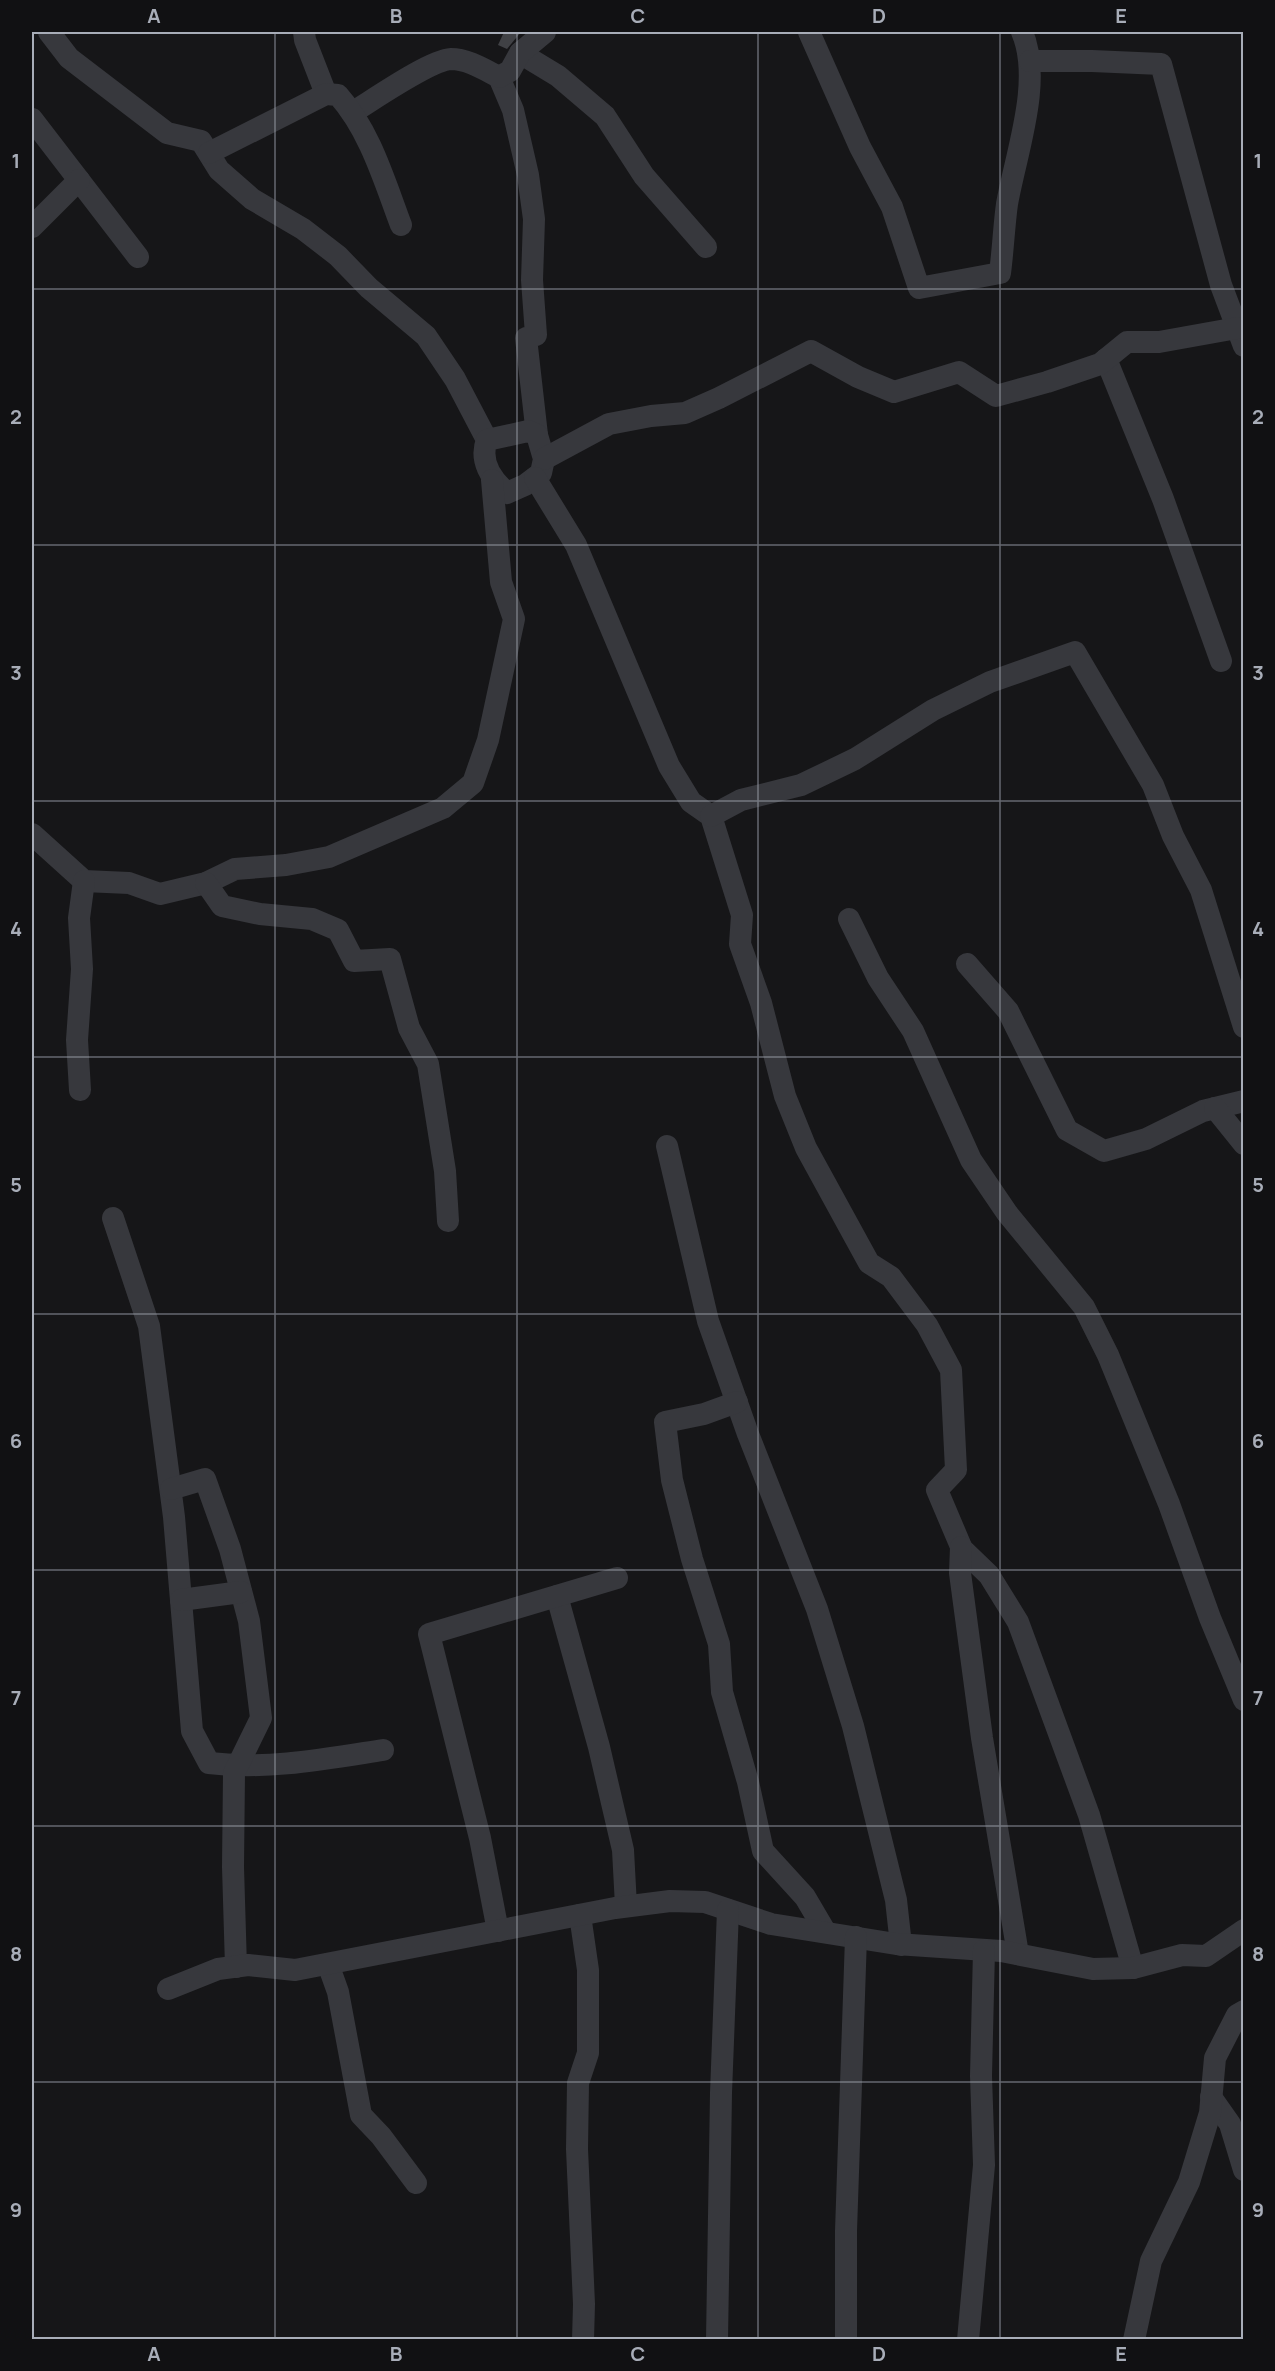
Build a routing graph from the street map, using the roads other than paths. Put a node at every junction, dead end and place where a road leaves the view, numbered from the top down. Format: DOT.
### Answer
graph roads {
  1 [pos="49,32"];
  2 [pos="304,32"];
  3 [pos="545,32"];
  4 [pos="809,32"];
  5 [pos="1022,32"];
  6 [pos="520,53"];
  7 [pos="1030,61"];
  8 [pos="499,77"];
  9 [pos="326,94"];
  10 [pos="353,112"];
  11 [pos="32,119"];
  12 [pos="209,153"];
  13 [pos="79,180"];
  14 [pos="401,225"];
  15 [pos="32,227"];
  16 [pos="706,247"];
  17 [pos="138,257"];
  18 [pos="1240,337"];
  19 [pos="1106,359"];
  20 [pos="537,435"];
  21 [pos="488,440"];
  22 [pos="539,468"];
  23 [pos="492,480"];
  24 [pos="1221,661"];
  25 [pos="711,816"];
  26 [pos="32,834"];
  27 [pos="84,881"];
  28 [pos="206,883"];
  29 [pos="849,919"];
  30 [pos="967,964"];
  31 [pos="1244,1027"];
  32 [pos="80,1090"];
  33 [pos="1244,1101"];
  34 [pos="1215,1108"];
  35 [pos="1244,1144"];
  36 [pos="667,1146"];
  37 [pos="113,1218"];
  38 [pos="448,1221"];
  39 [pos="737,1402"];
  40 [pos="171,1489"];
  41 [pos="961,1547"];
  42 [pos="617,1578"];
  43 [pos="241,1592"];
  44 [pos="557,1596"];
  45 [pos="181,1600"];
  46 [pos="1244,1700"];
  47 [pos="382,1750"];
  48 [pos="237,1767"];
  49 [pos="626,1906"];
  50 [pos="728,1910"];
  51 [pos="580,1915"];
  52 [pos="1244,1930"];
  53 [pos="498,1931"];
  54 [pos="825,1931"];
  55 [pos="856,1937"];
  56 [pos="901,1945"];
  57 [pos="984,1950"];
  58 [pos="1018,1954"];
  59 [pos="328,1964"];
  60 [pos="236,1967"];
  61 [pos="1133,1968"];
  62 [pos="168,1989"];
  63 [pos="1244,2011"];
  64 [pos="1212,2097"];
  65 [pos="1244,2170"];
  66 [pos="417,2183"];
  67 [pos="583,2340"];
  68 [pos="717,2340"];
  69 [pos="846,2340"];
  70 [pos="968,2340"];
  71 [pos="1134,2340"];
  1 -- 12 [label="street"];
  2 -- 9 [label="street"];
  3 -- 6 [label="street"];
  4 -- 7 [label="street"];
  5 -- 7 [label="street"];
  6 -- 8 [label="street"];
  6 -- 16 [label="street"];
  7 -- 18 [label="street"];
  8 -- 10 [label="street"];
  8 -- 20 [label="street"];
  9 -- 10 [label="street"];
  9 -- 12 [label="street"];
  10 -- 14 [label="street"];
  11 -- 13 [label="street"];
  12 -- 21 [label="street"];
  13 -- 15 [label="street"];
  13 -- 17 [label="street"];
  18 -- 19 [label="street"];
  19 -- 22 [label="street"];
  19 -- 24 [label="street"];
  20 -- 21 [label="street"];
  20 -- 22 [label="street"];
  21 -- 23 [label="street"];
  22 -- 23 [label="street"];
  22 -- 25 [label="street"];
  23 -- 28 [label="street"];
  25 -- 31 [label="street"];
  25 -- 41 [label="street"];
  26 -- 27 [label="street"];
  27 -- 28 [label="street"];
  27 -- 32 [label="street"];
  28 -- 38 [label="street"];
  29 -- 46 [label="street"];
  30 -- 34 [label="street"];
  33 -- 34 [label="street"];
  34 -- 35 [label="street"];
  36 -- 39 [label="street"];
  37 -- 40 [label="street"];
  39 -- 54 [label="street"];
  39 -- 56 [label="street"];
  40 -- 43 [label="street"];
  40 -- 45 [label="street"];
  41 -- 58 [label="street"];
  41 -- 61 [label="street"];
  42 -- 44 [label="street"];
  43 -- 45 [label="street"];
  43 -- 48 [label="street"];
  44 -- 49 [label="street"];
  44 -- 53 [label="street"];
  45 -- 48 [label="street"];
  47 -- 48 [label="street"];
  48 -- 60 [label="street"];
  49 -- 50 [label="street"];
  49 -- 51 [label="street"];
  50 -- 54 [label="street"];
  50 -- 68 [label="street"];
  51 -- 53 [label="street"];
  51 -- 67 [label="street"];
  52 -- 61 [label="street"];
  53 -- 59 [label="street"];
  54 -- 55 [label="street"];
  55 -- 56 [label="street"];
  55 -- 69 [label="street"];
  56 -- 57 [label="street"];
  57 -- 58 [label="street"];
  57 -- 70 [label="street"];
  58 -- 61 [label="street"];
  59 -- 60 [label="street"];
  59 -- 66 [label="street"];
  60 -- 62 [label="street"];
  63 -- 64 [label="street"];
  64 -- 65 [label="street"];
  64 -- 71 [label="street"];
}
